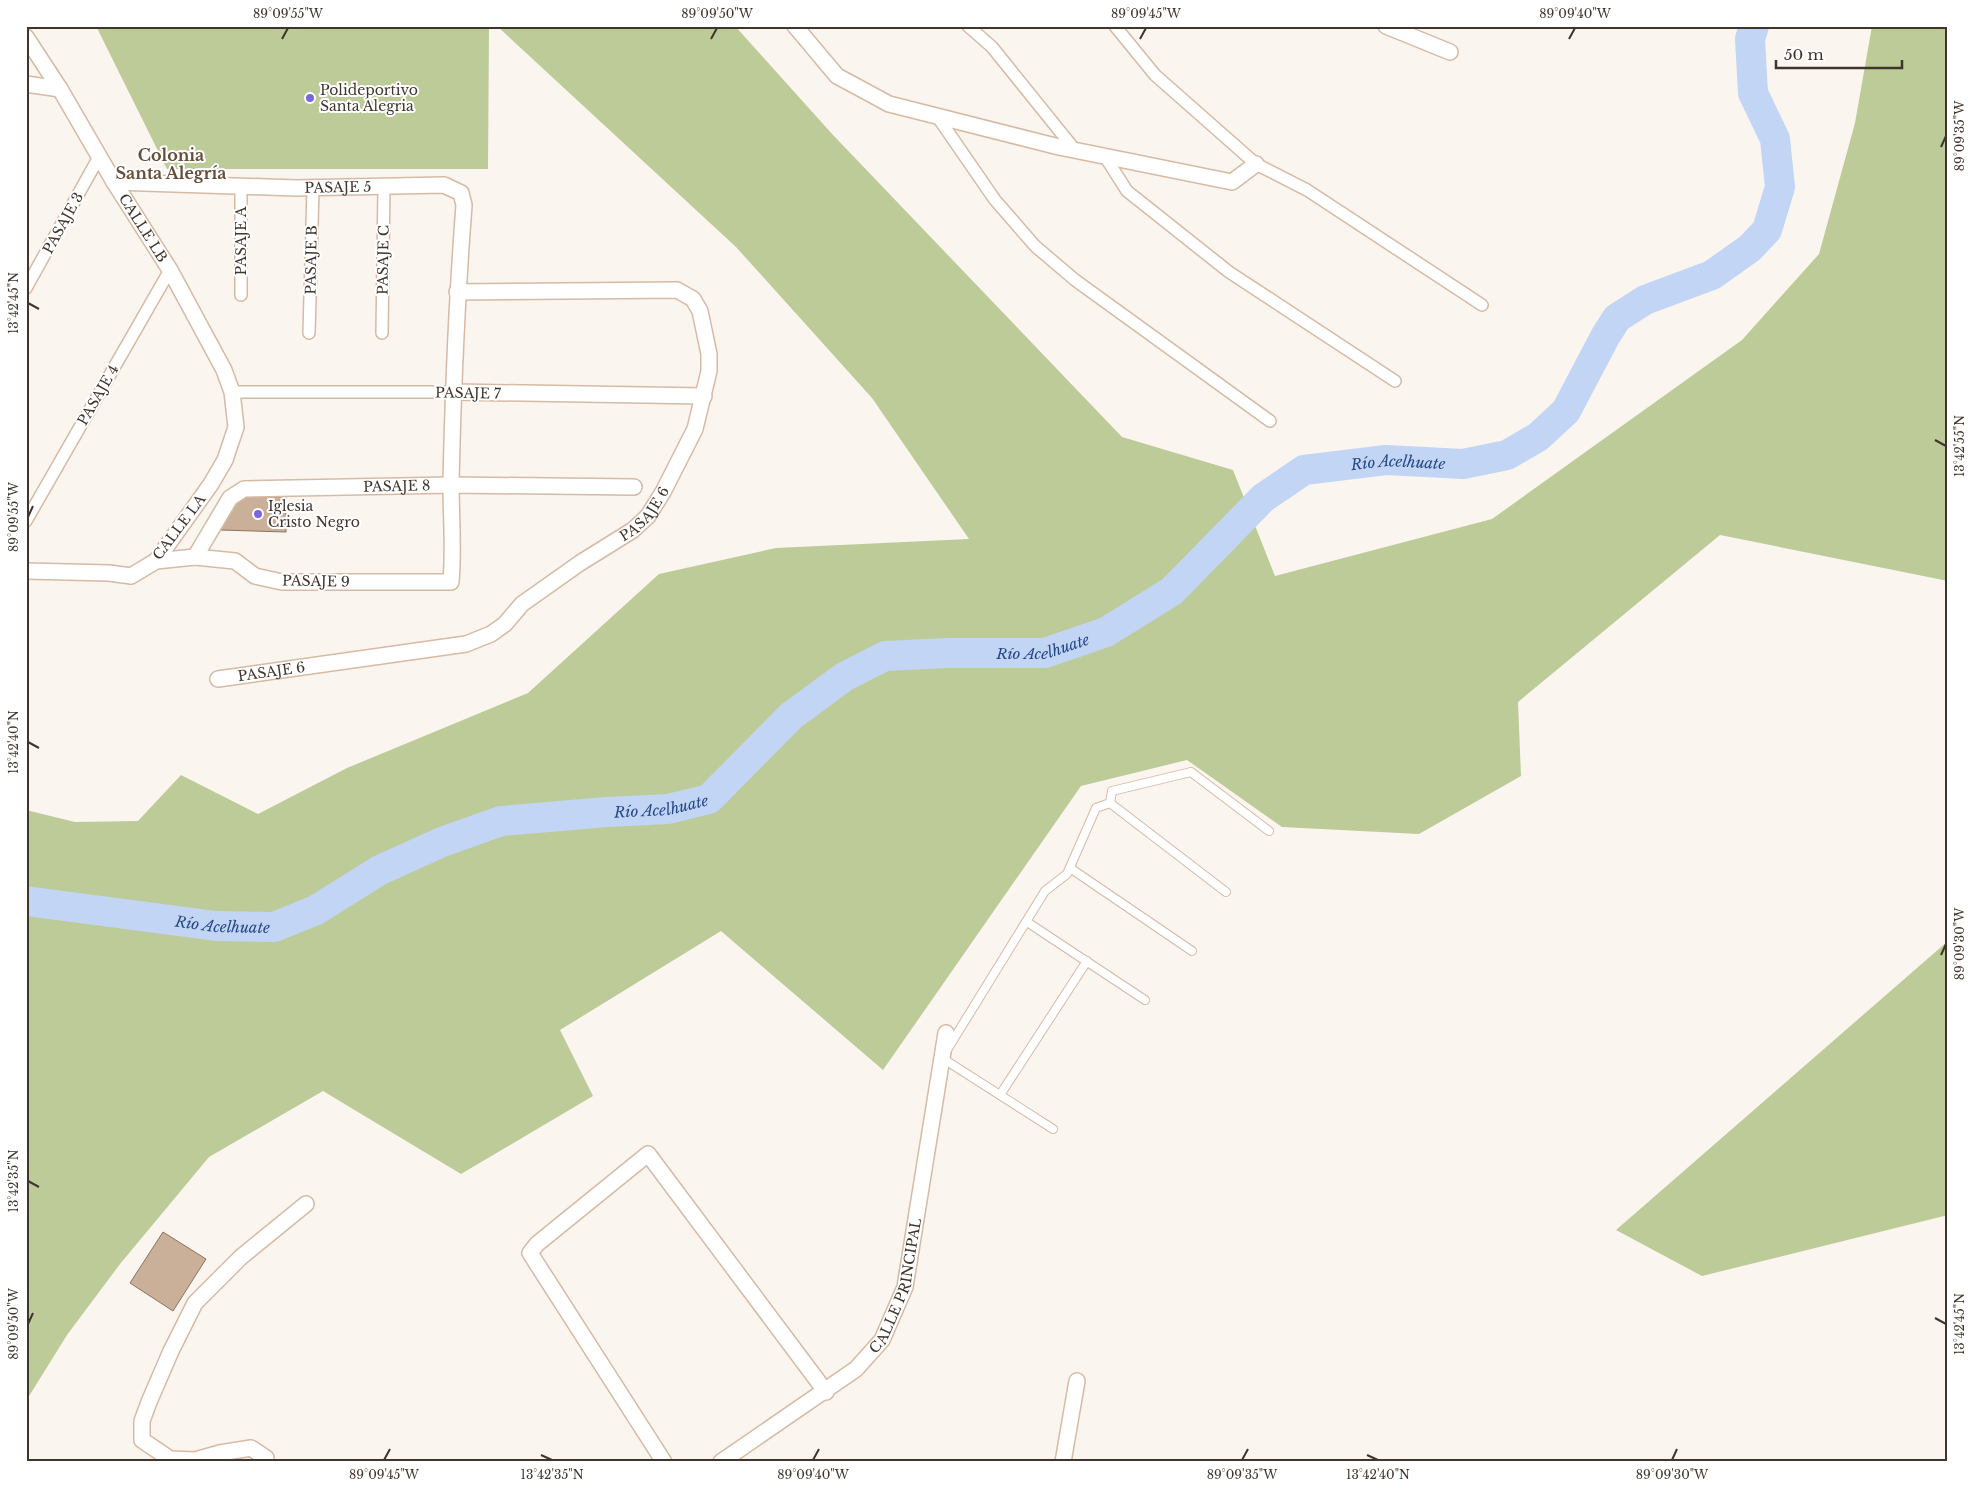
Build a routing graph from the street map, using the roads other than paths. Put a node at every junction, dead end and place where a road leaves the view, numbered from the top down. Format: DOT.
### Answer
graph roads {
  1 [pos="795,26"];
  2 [pos="968,26"];
  3 [pos="1114,26"];
  4 [pos="1386,26"];
  5 [pos="26,37"];
  6 [pos="1450,52"];
  7 [pos="26,84"];
  8 [pos="60,88"];
  9 [pos="937,116"];
  10 [pos="1075,150"];
  11 [pos="1104,155"];
  12 [pos="99,157"];
  13 [pos="1256,164"];
  14 [pos="114,182"];
  15 [pos="240,186"];
  16 [pos="384,186"];
  17 [pos="313,188"];
  18 [pos="170,270"];
  19 [pos="26,288"];
  20 [pos="457,292"];
  21 [pos="241,295"];
  22 [pos="1482,305"];
  23 [pos="309,333"];
  24 [pos="382,333"];
  25 [pos="224,370"];
  26 [pos="1395,381"];
  27 [pos="232,392"];
  28 [pos="454,392"];
  29 [pos="704,396"];
  30 [pos="1270,421"];
  31 [pos="451,485"];
  32 [pos="634,488"];
  33 [pos="26,521"];
  34 [pos="195,557"];
  35 [pos="156,561"];
  36 [pos="26,571"];
  37 [pos="218,679"];
  38 [pos="1110,803"];
  39 [pos="1269,831"];
  40 [pos="1070,868"];
  41 [pos="1226,892"];
  42 [pos="1027,922"];
  43 [pos="1192,951"];
  44 [pos="1087,961"];
  45 [pos="1146,1000"];
  46 [pos="946,1034"];
  47 [pos="942,1058"];
  48 [pos="1000,1095"];
  49 [pos="1053,1129"];
  50 [pos="306,1204"];
  51 [pos="1077,1381"];
  52 [pos="826,1392"];
  53 [pos="266,1462"];
  54 [pos="664,1462"];
  55 [pos="722,1462"];
  56 [pos="1063,1462"];
  1 -- 9 [label="street"];
  2 -- 10 [label="street"];
  3 -- 13 [label="street"];
  4 -- 6 [label="street"];
  5 -- 8 [label="street, CALLE LB"];
  7 -- 8 [label="street"];
  8 -- 12 [label="street, CALLE LB"];
  9 -- 10 [label="street"];
  9 -- 30 [label="street"];
  10 -- 11 [label="street"];
  11 -- 13 [label="street"];
  11 -- 26 [label="street"];
  12 -- 14 [label="street, CALLE LB"];
  12 -- 19 [label="street, PASAJE 3"];
  13 -- 22 [label="street"];
  14 -- 15 [label="street, PASAJE 5"];
  14 -- 18 [label="street, CALLE LB"];
  15 -- 17 [label="street, PASAJE 5"];
  15 -- 21 [label="street, PASAJE A"];
  16 -- 17 [label="street, PASAJE 5"];
  16 -- 20 [label="street, PASAJE 5"];
  16 -- 24 [label="street, PASAJE C"];
  17 -- 23 [label="street, PASAJE B"];
  18 -- 25 [label="street, CALLE LB"];
  18 -- 33 [label="street, PASAJE 4"];
  20 -- 28 [label="street"];
  20 -- 29 [label="street, PASAJE 6"];
  25 -- 27 [label="street, CALLE LA"];
  27 -- 28 [label="street, PASAJE 7"];
  27 -- 35 [label="street, CALLE LA"];
  28 -- 29 [label="street, PASAJE 7"];
  28 -- 31 [label="street"];
  29 -- 37 [label="street, PASAJE 6"];
  31 -- 32 [label="street, PASAJE 8"];
  31 -- 34 [label="street, PASAJE 8"];
  31 -- 34 [label="street, PASAJE 9"];
  34 -- 35 [label="street, PASAJE 9"];
  35 -- 36 [label="street, CALLE LA"];
  38 -- 39 [label="lane"];
  38 -- 40 [label="lane"];
  38 -- 41 [label="lane"];
  40 -- 42 [label="lane"];
  40 -- 43 [label="lane"];
  42 -- 44 [label="lane"];
  42 -- 47 [label="lane"];
  44 -- 45 [label="lane"];
  44 -- 48 [label="lane"];
  46 -- 47 [label="street, CALLE PRINCIPAL"];
  47 -- 48 [label="lane"];
  47 -- 52 [label="street, CALLE PRINCIPAL"];
  48 -- 49 [label="lane"];
  50 -- 53 [label="street"];
  51 -- 56 [label="street"];
  52 -- 54 [label="street"];
  52 -- 55 [label="street, CALLE PRINCIPAL"];
}
